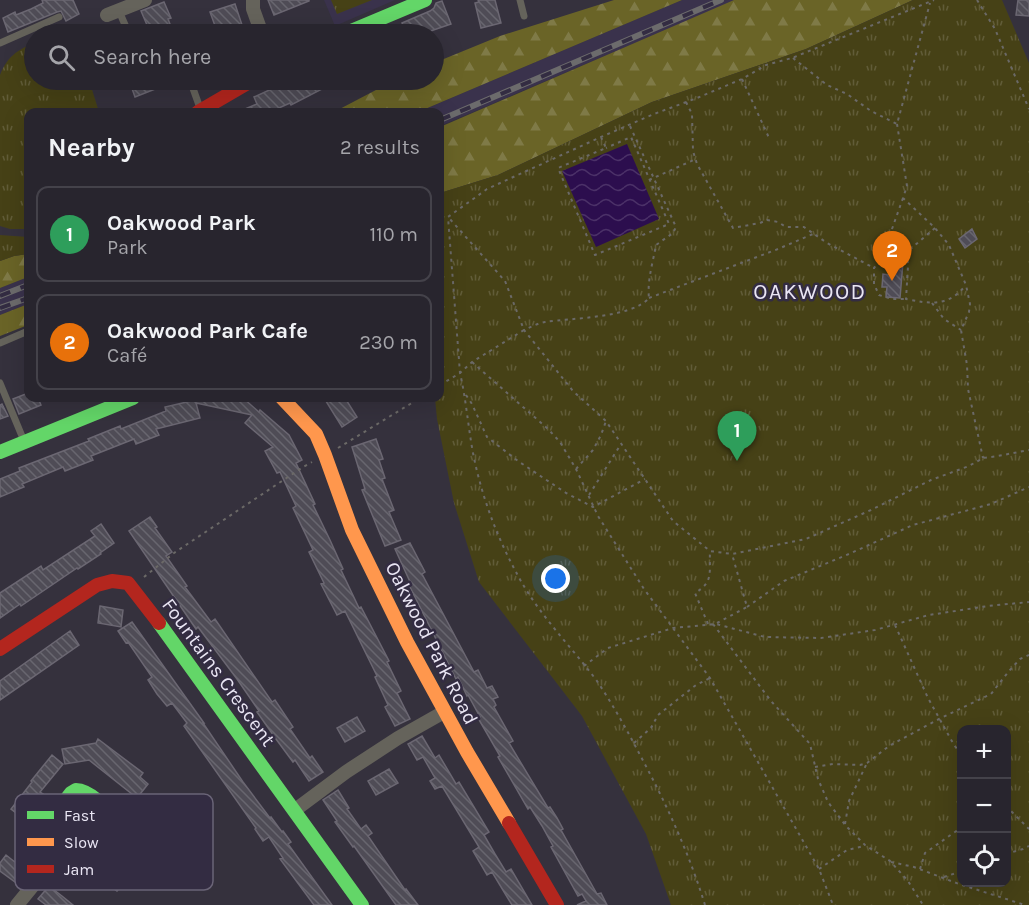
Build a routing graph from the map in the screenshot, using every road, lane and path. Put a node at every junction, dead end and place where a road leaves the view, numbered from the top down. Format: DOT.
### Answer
graph roads {
  1 [pos="145,0"];
  2 [pos="253,0"];
  3 [pos="425,0"];
  4 [pos="520,0"];
  5 [pos="932,0"];
  6 [pos="977,0"];
  7 [pos="113,13"];
  8 [pos="524,16"];
  9 [pos="59,17"];
  10 [pos="43,24"];
  11 [pos="121,24"];
  12 [pos="258,24"];
  13 [pos="368,24"];
  14 [pos="24,32"];
  15 [pos="0,43"];
  16 [pos="792,58"];
  17 [pos="742,78"];
  18 [pos="193,90"];
  19 [pos="239,90"];
  20 [pos="686,102"];
  21 [pos="198,108"];
  22 [pos="209,108"];
  23 [pos="1029,109"];
  24 [pos="897,124"];
  25 [pos="630,126"];
  26 [pos="601,137"];
  27 [pos="770,140"];
  28 [pos="606,148"];
  29 [pos="696,159"];
  30 [pos="654,177"];
  31 [pos="649,180"];
  32 [pos="903,198"];
  33 [pos="448,217"];
  34 [pos="935,228"];
  35 [pos="813,234"];
  36 [pos="887,252"];
  37 [pos="907,252"];
  38 [pos="874,268"];
  39 [pos="966,285"];
  40 [pos="649,298"];
  41 [pos="906,299"];
  42 [pos="933,303"];
  43 [pos="524,330"];
  44 [pos="961,330"];
  45 [pos="24,333"];
  46 [pos="0,343"];
  47 [pos="472,363"];
  48 [pos="460,373"];
  49 [pos="0,383"];
  50 [pos="444,383"];
  51 [pos="464,392"];
  52 [pos="123,402"];
  53 [pos="286,402"];
  54 [pos="414,402"];
  55 [pos="606,421"];
  56 [pos="24,442"];
  57 [pos="621,443"];
  58 [pos="1029,450"];
  59 [pos="0,452"];
  60 [pos="325,455"];
  61 [pos="983,458"];
  62 [pos="576,469"];
  63 [pos="645,479"];
  64 [pos="1029,487"];
  65 [pos="589,495"];
  66 [pos="593,507"];
  67 [pos="710,551"];
  68 [pos="732,554"];
  69 [pos="131,587"];
  70 [pos="1029,602"];
  71 [pos="747,608"];
  72 [pos="708,624"];
  73 [pos="714,624"];
  74 [pos="895,625"];
  75 [pos="673,628"];
  76 [pos="0,649"];
  77 [pos="1029,655"];
  78 [pos="584,666"];
  79 [pos="710,678"];
  80 [pos="444,711"];
  81 [pos="939,719"];
  82 [pos="634,743"];
  83 [pos="957,749"];
  84 [pos="867,763"];
  85 [pos="815,766"];
  86 [pos="70,794"];
  87 [pos="88,794"];
  88 [pos="295,810"];
  89 [pos="1011,811"];
  90 [pos="845,825"];
  91 [pos="1029,829"];
  92 [pos="957,830"];
  93 [pos="865,845"];
  94 [pos="1029,846"];
  95 [pos="1011,853"];
  96 [pos="890,861"];
  97 [pos="819,869"];
  98 [pos="920,869"];
  99 [pos="957,873"];
  100 [pos="943,878"];
  101 [pos="29,890"];
  102 [pos="17,905"];
  103 [pos="363,905"];
  104 [pos="557,905"];
  105 [pos="705,905"];
  106 [pos="833,905"];
  107 [pos="923,905"];
  108 [pos="1025,905"];
  1 -- 7 [label="street"];
  2 -- 12 [label="street"];
  3 -- 13 [label="street"];
  4 -- 8 [label="lane"];
  5 -- 16 [label="path"];
  5 -- 24 [label="path"];
  6 -- 23 [label="path"];
  7 -- 11 [label="lane"];
  9 -- 10 [label="lane"];
  14 -- 15 [label="lane"];
  16 -- 17 [label="path"];
  16 -- 24 [label="path"];
  17 -- 20 [label="path"];
  17 -- 27 [label="path"];
  18 -- 21 [label="lane"];
  19 -- 22 [label="street"];
  20 -- 25 [label="path"];
  20 -- 29 [label="path"];
  24 -- 32 [label="path"];
  25 -- 26 [label="path"];
  25 -- 30 [label="path"];
  26 -- 28 [label="path"];
  26 -- 33 [label="path"];
  28 -- 31 [label="path"];
  28 -- 31 [label="path"];
  29 -- 30 [label="path"];
  29 -- 35 [label="path"];
  30 -- 31 [label="path"];
  30 -- 40 [label="path"];
  32 -- 34 [label="path"];
  32 -- 36 [label="path"];
  33 -- 43 [label="path"];
  33 -- 48 [label="path"];
  34 -- 37 [label="path"];
  34 -- 39 [label="path"];
  35 -- 38 [label="path"];
  35 -- 40 [label="path"];
  36 -- 37 [label="path"];
  36 -- 38 [label="path"];
  37 -- 41 [label="path"];
  38 -- 41 [label="path"];
  39 -- 42 [label="path"];
  39 -- 44 [label="path"];
  40 -- 43 [label="path"];
  41 -- 42 [label="path"];
  42 -- 44 [label="path"];
  43 -- 47 [label="path"];
  43 -- 55 [label="path"];
  44 -- 61 [label="path"];
  45 -- 46 [label="lane"];
  47 -- 48 [label="path"];
  47 -- 62 [label="path"];
  48 -- 50 [label="path"];
  48 -- 51 [label="path"];
  49 -- 56 [label="lane"];
  51 -- 66 [label="path"];
  51 -- 78 [label="path"];
  52 -- 56 [label="street"];
  53 -- 60 [label="street, Oakwood Park Road"];
  54 -- 60 [label="path"];
  55 -- 57 [label="path"];
  55 -- 62 [label="path"];
  56 -- 59 [label="street"];
  57 -- 63 [label="path"];
  57 -- 65 [label="path"];
  58 -- 61 [label="path"];
  60 -- 69 [label="path"];
  60 -- 80 [label="street, Oakwood Park Road"];
  61 -- 68 [label="path"];
  62 -- 65 [label="path"];
  63 -- 66 [label="path"];
  63 -- 67 [label="path"];
  64 -- 71 [label="path"];
  65 -- 66 [label="path"];
  66 -- 75 [label="path"];
  67 -- 68 [label="path"];
  67 -- 72 [label="path"];
  68 -- 71 [label="path"];
  69 -- 76 [label="street"];
  69 -- 88 [label="street, Fountains Crescent"];
  70 -- 74 [label="path"];
  71 -- 73 [label="path"];
  72 -- 73 [label="path"];
  72 -- 75 [label="path"];
  73 -- 74 [label="path"];
  73 -- 85 [label="path"];
  74 -- 81 [label="path"];
  75 -- 78 [label="path"];
  75 -- 79 [label="path"];
  77 -- 81 [label="path"];
  78 -- 82 [label="path"];
  79 -- 82 [label="path"];
  79 -- 97 [label="path"];
  80 -- 88 [label="street"];
  80 -- 104 [label="street, Oakwood Park Road"];
  81 -- 83 [label="path"];
  81 -- 84 [label="path"];
  82 -- 105 [label="path"];
  84 -- 85 [label="path"];
  84 -- 90 [label="path"];
  85 -- 90 [label="path"];
  86 -- 87 [label="street"];
  88 -- 103 [label="street, Fountains Crescent"];
  89 -- 91 [label="path"];
  90 -- 93 [label="path"];
  92 -- 98 [label="path"];
  93 -- 96 [label="path"];
  93 -- 97 [label="path"];
  94 -- 95 [label="path"];
  96 -- 98 [label="path"];
  96 -- 107 [label="path"];
  97 -- 106 [label="path"];
  98 -- 100 [label="path"];
  99 -- 100 [label="path"];
  100 -- 108 [label="path"];
  101 -- 102 [label="street"];
}
